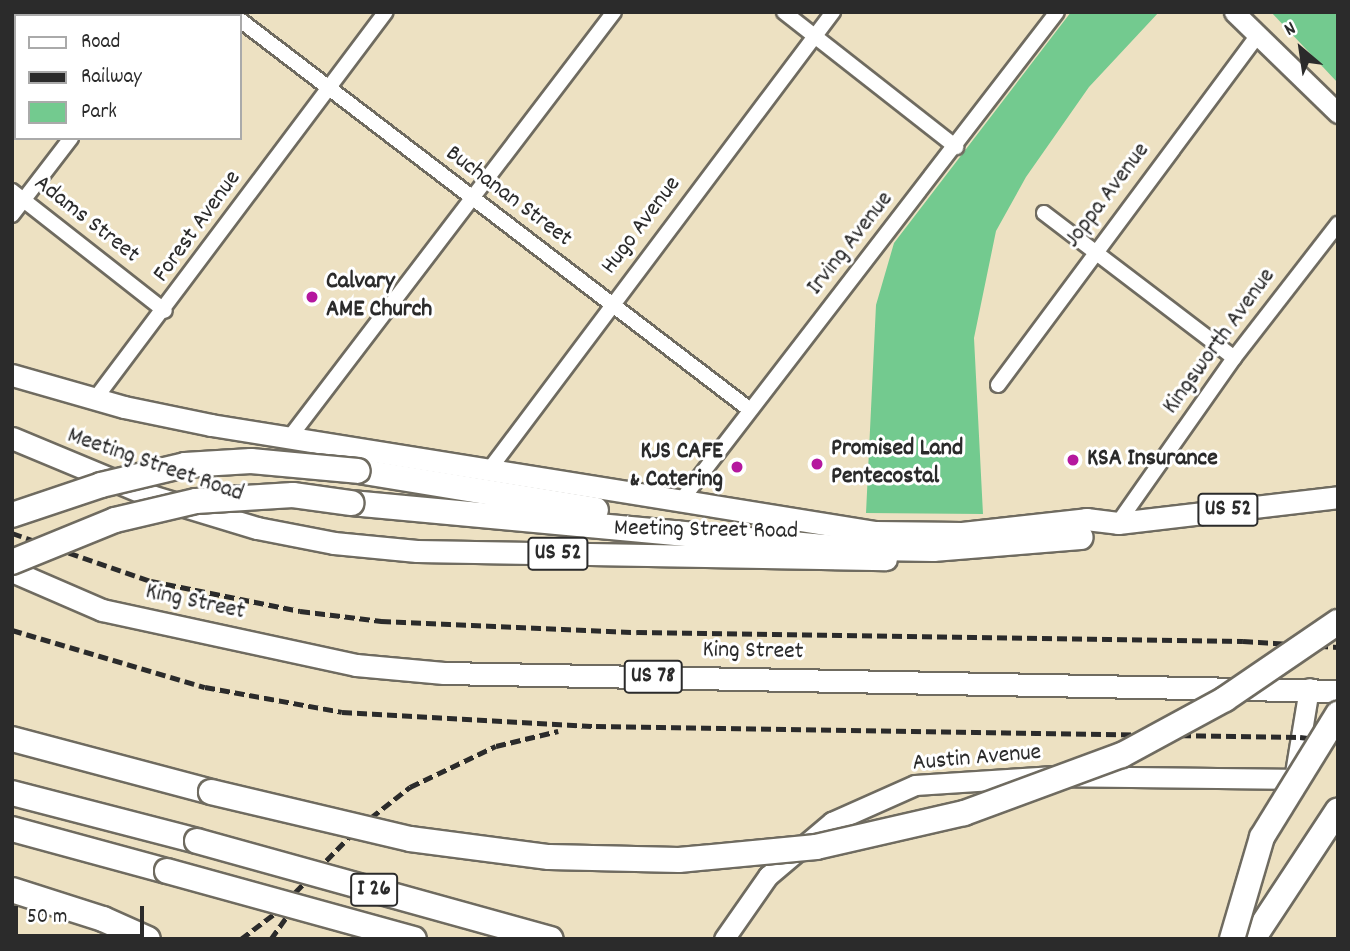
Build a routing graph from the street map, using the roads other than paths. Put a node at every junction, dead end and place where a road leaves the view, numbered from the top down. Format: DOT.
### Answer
graph roads {
  1 [pos="386,12"];
  2 [pos="614,12"];
  3 [pos="784,12"];
  4 [pos="833,12"];
  5 [pos="1057,12"];
  6 [pos="1234,12"];
  7 [pos="242,22"];
  8 [pos="816,35"];
  9 [pos="1257,36"];
  10 [pos="327,89"];
  11 [pos="1338,113"];
  12 [pos="69,140"];
  13 [pos="956,146"];
  14 [pos="18,195"];
  15 [pos="472,198"];
  16 [pos="1044,213"];
  17 [pos="12,215"];
  18 [pos="1338,224"];
  19 [pos="1094,251"];
  20 [pos="612,304"];
  21 [pos="165,311"];
  22 [pos="1234,358"];
  23 [pos="12,375"];
  24 [pos="998,385"];
  25 [pos="95,399"];
  26 [pos="749,409"];
  27 [pos="290,437"];
  28 [pos="12,438"];
  29 [pos="489,470"];
  30 [pos="1338,497"];
  31 [pos="680,502"];
  32 [pos="12,515"];
  33 [pos="1118,523"];
  34 [pos="984,531"];
  35 [pos="1081,537"];
  36 [pos="12,562"];
  37 [pos="12,571"];
  38 [pos="1338,622"];
  39 [pos="1309,688"];
  40 [pos="1338,691"];
  41 [pos="1338,714"];
  42 [pos="12,739"];
  43 [pos="12,793"];
  44 [pos="1338,810"];
  45 [pos="12,829"];
  46 [pos="12,890"];
  47 [pos="149,939"];
  48 [pos="414,939"];
  49 [pos="551,939"];
  50 [pos="724,939"];
  51 [pos="1232,939"];
  52 [pos="1253,939"];
  1 -- 10 [label="street, Forest Avenue"];
  2 -- 15 [label="street"];
  3 -- 8 [label="street"];
  4 -- 8 [label="street, Hugo Avenue"];
  5 -- 13 [label="street, Irving Avenue"];
  6 -- 9 [label="street"];
  7 -- 10 [label="street, Buchanan Street"];
  8 -- 13 [label="street"];
  8 -- 20 [label="street, Hugo Avenue"];
  9 -- 11 [label="street"];
  9 -- 19 [label="street, Joppa Avenue"];
  10 -- 15 [label="street, Buchanan Street"];
  10 -- 21 [label="street, Forest Avenue"];
  12 -- 14 [label="street"];
  13 -- 26 [label="street, Irving Avenue"];
  14 -- 17 [label="street"];
  14 -- 21 [label="street, Adams Street"];
  15 -- 20 [label="street, Buchanan Street"];
  15 -- 27 [label="street"];
  16 -- 19 [label="street"];
  18 -- 22 [label="street, Kingsworth Avenue"];
  19 -- 22 [label="street"];
  19 -- 24 [label="street, Joppa Avenue"];
  20 -- 26 [label="street, Buchanan Street"];
  20 -- 29 [label="street, Hugo Avenue"];
  21 -- 25 [label="street, Forest Avenue"];
  22 -- 33 [label="street, Kingsworth Avenue"];
  23 -- 25 [label="main road, Meeting Street Road / US 52"];
  25 -- 27 [label="main road, Meeting Street Road / US 52"];
  26 -- 31 [label="street, Irving Avenue"];
  27 -- 29 [label="main road, Meeting Street Road / US 52"];
  28 -- 35 [label="main road, Meeting Street Road / US 52"];
  29 -- 31 [label="main road, Meeting Street Road / US 52"];
  30 -- 33 [label="main road, Meeting Street Road / US 52"];
  31 -- 34 [label="main road, Meeting Street Road / US 52"];
  32 -- 34 [label="highway, bridge"];
  33 -- 34 [label="main road, Meeting Street Road / US 52"];
  33 -- 35 [label="main road, Meeting Street Road / US 52"];
  35 -- 36 [label="highway, bridge"];
  37 -- 39 [label="main road, King Street / US 78"];
  38 -- 42 [label="highway, bridge"];
  39 -- 40 [label="main road, King Street / US 78"];
  39 -- 50 [label="street, Austin Avenue"];
  41 -- 51 [label="highway, bridge"];
  43 -- 49 [label="highway, I 26, bridge"];
  44 -- 52 [label="highway"];
  45 -- 48 [label="highway, I 26, bridge"];
  46 -- 47 [label="highway"];
}
